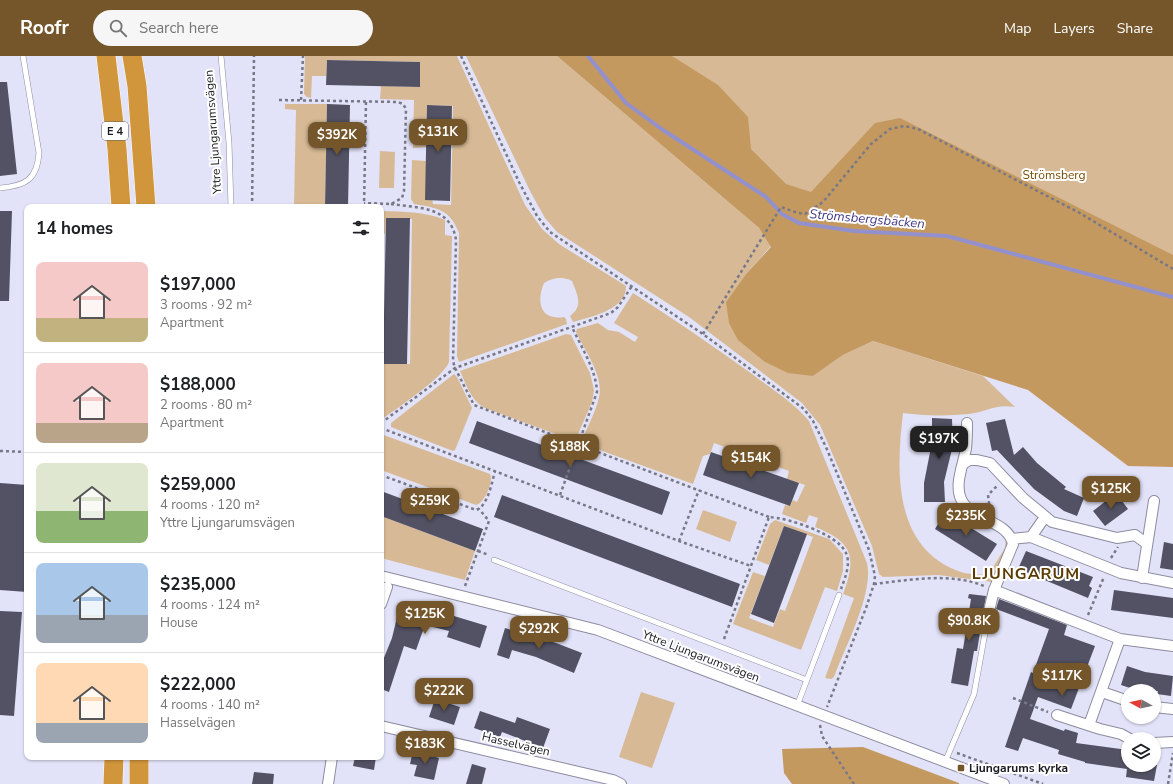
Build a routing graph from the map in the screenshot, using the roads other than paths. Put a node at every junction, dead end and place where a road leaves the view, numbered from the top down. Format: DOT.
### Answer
graph roads {
  1 [pos="23,56"];
  2 [pos="106,56"];
  3 [pos="132,56"];
  4 [pos="221,56"];
  5 [pos="0,188"];
  6 [pos="121,204"];
  7 [pos="146,204"];
  8 [pos="231,204"];
  9 [pos="967,423"];
  10 [pos="963,464"];
  11 [pos="1154,501"];
  12 [pos="1045,517"];
  13 [pos="1031,537"];
  14 [pos="1012,539"];
  15 [pos="1147,544"];
  16 [pos="494,560"];
  17 [pos="384,577"];
  18 [pos="1142,578"];
  19 [pos="1173,583"];
  20 [pos="387,587"];
  21 [pos="994,590"];
  22 [pos="839,595"];
  23 [pos="384,596"];
  24 [pos="990,611"];
  25 [pos="1120,639"];
  26 [pos="1173,646"];
  27 [pos="807,680"];
  28 [pos="1102,692"];
  29 [pos="1121,699"];
  30 [pos="797,706"];
  31 [pos="1161,708"];
  32 [pos="1173,709"];
  33 [pos="1057,715"];
  34 [pos="1089,725"];
  35 [pos="384,727"];
  36 [pos="1121,734"];
  37 [pos="1173,742"];
  38 [pos="1161,743"];
  39 [pos="114,760"];
  40 [pos="139,760"];
  41 [pos="332,760"];
  42 [pos="945,762"];
  43 [pos="113,784"];
  44 [pos="139,784"];
  45 [pos="328,784"];
  46 [pos="621,784"];
  47 [pos="1004,784"];
  1 -- 5 [label="lane"];
  2 -- 6 [label="highway, E 4"];
  3 -- 7 [label="highway, E 4"];
  4 -- 8 [label="lane, Yttre Ljungarumsvägen"];
  9 -- 10 [label="street"];
  10 -- 12 [label="street"];
  10 -- 14 [label="street"];
  11 -- 15 [label="street"];
  12 -- 13 [label="street"];
  12 -- 15 [label="street"];
  13 -- 14 [label="street"];
  13 -- 18 [label="street"];
  14 -- 21 [label="street"];
  15 -- 18 [label="street"];
  16 -- 27 [label="lane"];
  17 -- 30 [label="street, Yttre Ljungarumsvägen"];
  18 -- 19 [label="street"];
  20 -- 23 [label="street"];
  21 -- 24 [label="street"];
  21 -- 25 [label="street"];
  22 -- 27 [label="lane"];
  24 -- 42 [label="lane"];
  25 -- 26 [label="street"];
  25 -- 28 [label="street"];
  27 -- 30 [label="lane"];
  28 -- 29 [label="street"];
  28 -- 34 [label="street"];
  30 -- 42 [label="street, Yttre Ljungarumsvägen"];
  31 -- 32 [label="street"];
  33 -- 34 [label="street"];
  34 -- 36 [label="street"];
  35 -- 46 [label="street, Hasselvägen"];
  37 -- 38 [label="street"];
  39 -- 43 [label="highway"];
  40 -- 44 [label="highway"];
  41 -- 45 [label="street"];
  42 -- 47 [label="street, Yttre Ljungarumsvägen"];
}
